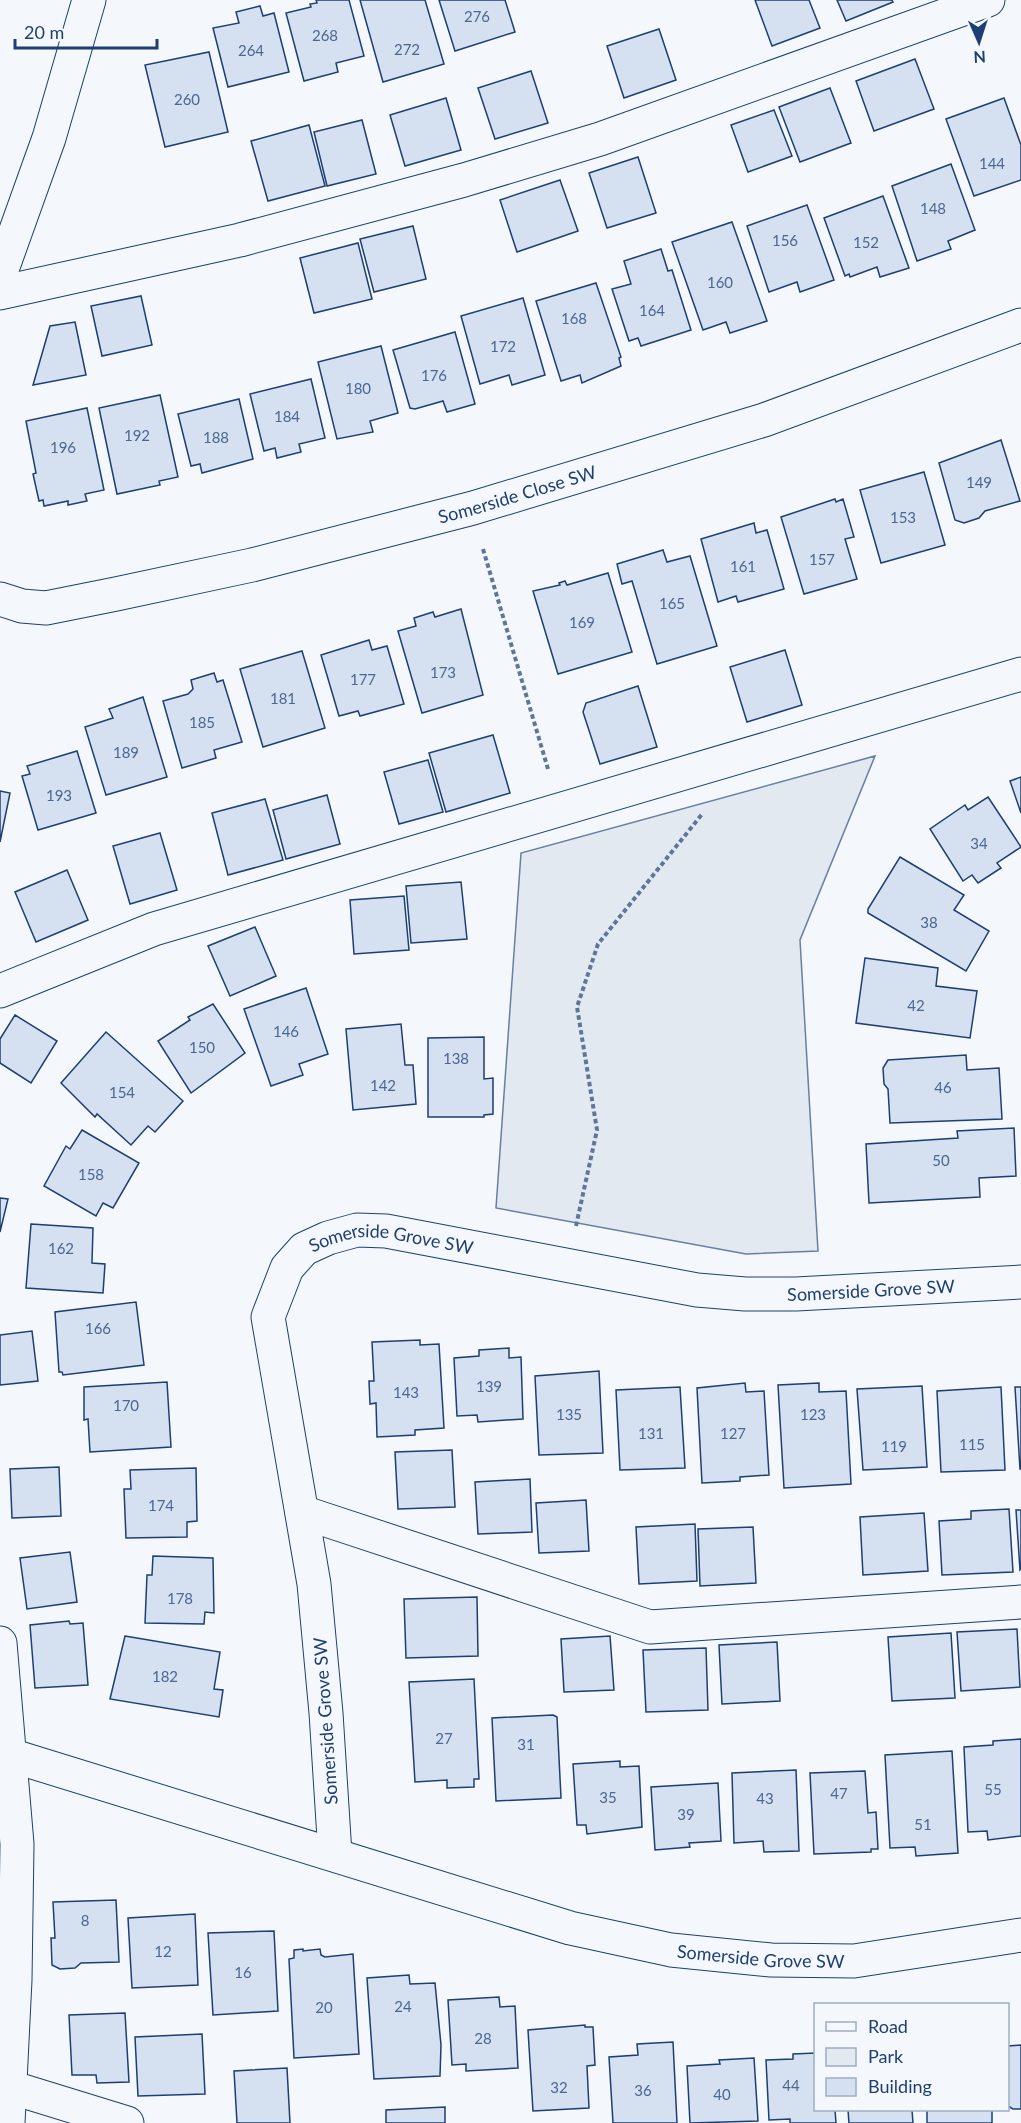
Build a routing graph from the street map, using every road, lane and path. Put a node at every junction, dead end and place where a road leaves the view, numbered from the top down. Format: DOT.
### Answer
graph roads {
  1 [pos="89,0"];
  2 [pos="988,0"];
  3 [pos="0,275"];
  4 [pos="0,293"];
  5 [pos="1021,325"];
  6 [pos="473,508"];
  7 [pos="0,599"];
  8 [pos="1021,674"];
  9 [pos="714,764"];
  10 [pos="560,809"];
  11 [pos="0,990"];
  12 [pos="568,1265"];
  13 [pos="1021,1282"];
  14 [pos="302,1512"];
  15 [pos="1021,1602"];
  16 [pos="0,1643"];
  17 [pos="5,1753"];
  18 [pos="335,1854"];
  19 [pos="1021,1935"];
  20 [pos="10,2087"];
  21 [pos="8,2123"];
  22 [pos="127,2123"];
  1 -- 3 [label="street"];
  2 -- 4 [label="street"];
  5 -- 6 [label="street, Somerside Close SW"];
  6 -- 7 [label="street, Somerside Close SW"];
  6 -- 10 [label="path"];
  8 -- 9 [label="street"];
  9 -- 10 [label="street"];
  9 -- 12 [label="path"];
  10 -- 11 [label="street"];
  12 -- 13 [label="street, Somerside Grove SW"];
  12 -- 14 [label="street, Somerside Grove SW"];
  14 -- 15 [label="street"];
  14 -- 18 [label="street, Somerside Grove SW"];
  16 -- 17 [label="street"];
  17 -- 18 [label="street, Somerside Grove SW"];
  17 -- 20 [label="street"];
  18 -- 19 [label="street, Somerside Grove SW"];
  20 -- 21 [label="street"];
  20 -- 22 [label="street"];
}
